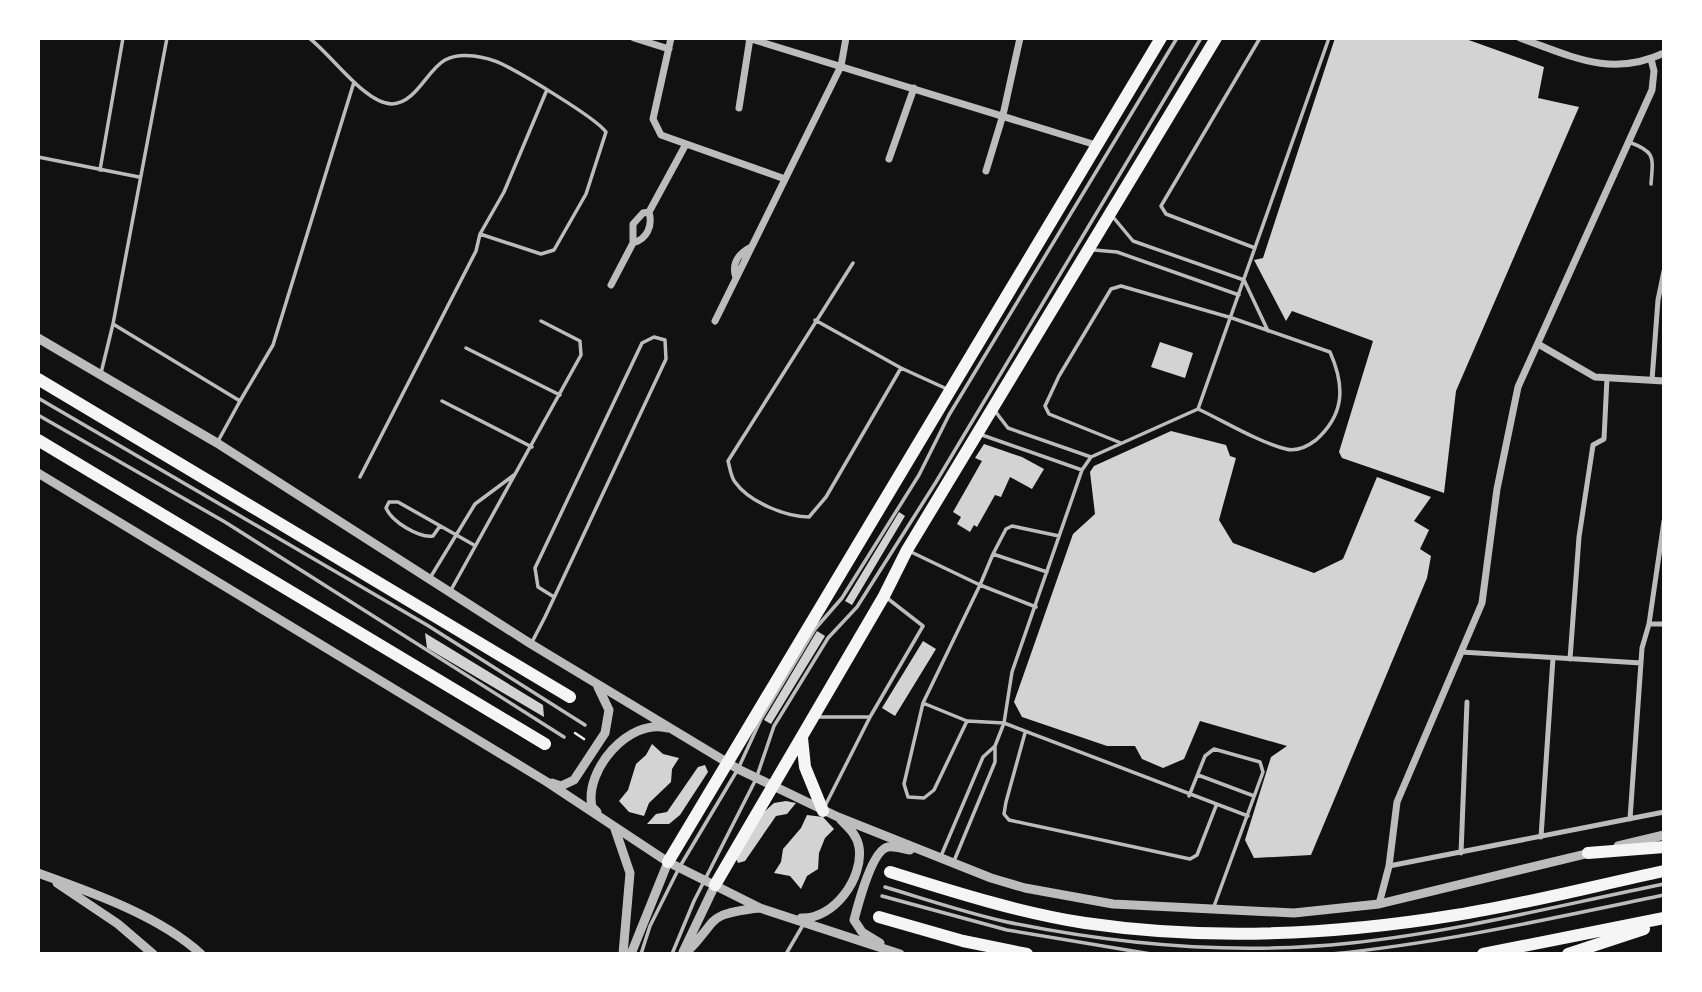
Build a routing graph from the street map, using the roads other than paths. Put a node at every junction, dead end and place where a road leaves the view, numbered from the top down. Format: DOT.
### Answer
graph roads {
  1 [pos="123,38"];
  2 [pos="167,38"];
  3 [pos="309,38"];
  4 [pos="634,38"];
  5 [pos="671,38"];
  6 [pos="846,38"];
  7 [pos="1020,38"];
  8 [pos="1161,38"];
  9 [pos="1177,38"];
  10 [pos="1201,38"];
  11 [pos="1216,38"];
  12 [pos="1260,38"];
  13 [pos="1329,38"];
  14 [pos="1520,38"];
  15 [pos="749,39"];
  16 [pos="669,49"];
  17 [pos="1664,53"];
  18 [pos="1651,59"];
  19 [pos="841,66"];
  20 [pos="354,82"];
  21 [pos="914,88"];
  22 [pos="546,92"];
  23 [pos="739,108"];
  24 [pos="1003,115"];
  25 [pos="1629,142"];
  26 [pos="686,144"];
  27 [pos="1096,145"];
  28 [pos="38,157"];
  29 [pos="889,159"];
  30 [pos="100,170"];
  31 [pos="986,171"];
  32 [pos="140,177"];
  33 [pos="785,178"];
  34 [pos="1651,184"];
  35 [pos="649,212"];
  36 [pos="1110,213"];
  37 [pos="480,234"];
  38 [pos="633,243"];
  39 [pos="1255,248"];
  40 [pos="1085,254"];
  41 [pos="853,263"];
  42 [pos="1664,271"];
  43 [pos="1244,279"];
  44 [pos="611,285"];
  45 [pos="1239,295"];
  46 [pos="1231,318"];
  47 [pos="814,320"];
  48 [pos="541,321"];
  49 [pos="715,321"];
  50 [pos="113,324"];
  51 [pos="1268,331"];
  52 [pos="38,338"];
  53 [pos="1538,344"];
  54 [pos="466,348"];
  55 [pos="901,368"];
  56 [pos="101,373"];
  57 [pos="1607,378"];
  58 [pos="38,379"];
  59 [pos="1652,380"];
  60 [pos="1664,381"];
  61 [pos="949,390"];
  62 [pos="560,396"];
  63 [pos="38,398"];
  64 [pos="240,401"];
  65 [pos="442,401"];
  66 [pos="994,408"];
  67 [pos="1198,409"];
  68 [pos="38,415"];
  69 [pos="976,433"];
  70 [pos="38,440"];
  71 [pos="217,443"];
  72 [pos="1121,443"];
  73 [pos="532,447"];
  74 [pos="1091,457"];
  75 [pos="1082,470"];
  76 [pos="38,473"];
  77 [pos="516,474"];
  78 [pos="360,477"];
  79 [pos="1664,521"];
  80 [pos="440,526"];
  81 [pos="1059,536"];
  82 [pos="457,537"];
  83 [pos="474,545"];
  84 [pos="906,550"];
  85 [pos="993,554"];
  86 [pos="1047,572"];
  87 [pos="428,580"];
  88 [pos="980,585"];
  89 [pos="450,592"];
  90 [pos="884,596"];
  91 [pos="554,597"];
  92 [pos="1035,607"];
  93 [pos="1649,624"];
  94 [pos="1664,624"];
  95 [pos="531,644"];
  96 [pos="1461,652"];
  97 [pos="1553,658"];
  98 [pos="1570,659"];
  99 [pos="1641,663"];
  100 [pos="596,683"];
  101 [pos="570,696"];
  102 [pos="1467,702"];
  103 [pos="923,703"];
  104 [pos="813,717"];
  105 [pos="870,718"];
  106 [pos="967,721"];
  107 [pos="1004,723"];
  108 [pos="585,725"];
  109 [pos="675,731"];
  110 [pos="1026,732"];
  111 [pos="802,735"];
  112 [pos="564,737"];
  113 [pos="545,744"];
  114 [pos="995,746"];
  115 [pos="733,766"];
  116 [pos="1198,775"];
  117 [pos="756,779"];
  118 [pos="547,782"];
  119 [pos="772,786"];
  120 [pos="1189,796"];
  121 [pos="1254,796"];
  122 [pos="1216,806"];
  123 [pos="823,811"];
  124 [pos="1664,812"];
  125 [pos="1248,816"];
  126 [pos="838,817"];
  127 [pos="1630,819"];
  128 [pos="613,826"];
  129 [pos="1664,835"];
  130 [pos="1541,838"];
  131 [pos="1664,847"];
  132 [pos="1461,853"];
  133 [pos="1588,853"];
  134 [pos="937,856"];
  135 [pos="953,862"];
  136 [pos="674,865"];
  137 [pos="1389,866"];
  138 [pos="890,872"];
  139 [pos="1664,872"];
  140 [pos="38,873"];
  141 [pos="50,877"];
  142 [pos="710,883"];
  143 [pos="1664,884"];
  144 [pos="885,887"];
  145 [pos="1664,895"];
  146 [pos="882,896"];
  147 [pos="1379,904"];
  148 [pos="760,908"];
  149 [pos="1212,911"];
  150 [pos="879,917"];
  151 [pos="789,918"];
  152 [pos="1664,920"];
  153 [pos="804,923"];
  154 [pos="896,952"];
  155 [pos="153,954"];
  156 [pos="201,954"];
  157 [pos="623,954"];
  158 [pos="631,954"];
  159 [pos="641,954"];
  160 [pos="672,954"];
  161 [pos="684,954"];
  162 [pos="786,954"];
  163 [pos="1027,954"];
  164 [pos="1151,954"];
  165 [pos="1331,954"];
  166 [pos="1483,954"];
  167 [pos="1568,954"];
  1 -- 30 [label="lane"];
  2 -- 32 [label="lane"];
  3 -- 20 [label="lane"];
  4 -- 16 [label="street"];
  5 -- 16 [label="street"];
  6 -- 19 [label="street"];
  7 -- 24 [label="street"];
  8 -- 27 [label="main road"];
  9 -- 115 [label="lane"];
  10 -- 117 [label="lane"];
  11 -- 36 [label="main road"];
  12 -- 39 [label="lane"];
  13 -- 39 [label="lane"];
  14 -- 18 [label="street"];
  15 -- 19 [label="street"];
  15 -- 23 [label="street"];
  16 -- 26 [label="street"];
  17 -- 18 [label="street"];
  18 -- 25 [label="street"];
  19 -- 21 [label="street"];
  19 -- 33 [label="street"];
  20 -- 22 [label="lane"];
  20 -- 64 [label="lane"];
  21 -- 24 [label="street"];
  21 -- 29 [label="street"];
  22 -- 37 [label="lane"];
  22 -- 37 [label="lane"];
  24 -- 27 [label="street"];
  24 -- 31 [label="street"];
  25 -- 34 [label="lane"];
  25 -- 53 [label="street"];
  26 -- 33 [label="street"];
  26 -- 35 [label="street"];
  27 -- 61 [label="main road"];
  28 -- 30 [label="lane"];
  30 -- 32 [label="lane"];
  32 -- 50 [label="lane"];
  33 -- 49 [label="street"];
  35 -- 38 [label="street"];
  35 -- 38 [label="street"];
  36 -- 40 [label="main road"];
  36 -- 43 [label="lane"];
  37 -- 78 [label="lane"];
  38 -- 44 [label="street"];
  39 -- 43 [label="lane"];
  40 -- 45 [label="lane"];
  40 -- 66 [label="main road"];
  41 -- 47 [label="lane"];
  42 -- 59 [label="street"];
  43 -- 45 [label="lane"];
  43 -- 51 [label="lane"];
  45 -- 46 [label="lane"];
  46 -- 51 [label="lane"];
  46 -- 67 [label="lane"];
  46 -- 72 [label="lane"];
  47 -- 55 [label="lane"];
  47 -- 55 [label="lane"];
  48 -- 62 [label="lane"];
  50 -- 56 [label="lane"];
  50 -- 64 [label="lane"];
  51 -- 67 [label="lane"];
  52 -- 56 [label="street"];
  53 -- 57 [label="street"];
  53 -- 96 [label="street"];
  54 -- 62 [label="lane"];
  55 -- 61 [label="lane"];
  56 -- 71 [label="street"];
  57 -- 59 [label="street"];
  57 -- 98 [label="street"];
  58 -- 101 [label="main road"];
  59 -- 60 [label="street"];
  61 -- 115 [label="main road"];
  62 -- 73 [label="lane"];
  63 -- 108 [label="lane"];
  64 -- 71 [label="lane"];
  65 -- 73 [label="lane"];
  66 -- 69 [label="main road"];
  66 -- 74 [label="lane"];
  67 -- 72 [label="lane"];
  68 -- 112 [label="lane"];
  69 -- 75 [label="lane"];
  69 -- 84 [label="main road"];
  70 -- 113 [label="main road"];
  71 -- 87 [label="street"];
  72 -- 74 [label="lane"];
  73 -- 77 [label="lane"];
  74 -- 75 [label="lane"];
  75 -- 81 [label="lane"];
  76 -- 118 [label="street"];
  77 -- 82 [label="lane"];
  77 -- 83 [label="lane"];
  79 -- 93 [label="street"];
  80 -- 80 [label="lane"];
  80 -- 82 [label="lane"];
  81 -- 85 [label="lane"];
  81 -- 86 [label="lane"];
  82 -- 83 [label="lane"];
  82 -- 87 [label="lane"];
  83 -- 89 [label="lane"];
  84 -- 88 [label="lane"];
  84 -- 90 [label="main road"];
  85 -- 86 [label="lane"];
  85 -- 88 [label="lane"];
  86 -- 92 [label="lane"];
  87 -- 89 [label="street"];
  88 -- 92 [label="lane"];
  88 -- 103 [label="lane"];
  89 -- 95 [label="street"];
  90 -- 104 [label="main road"];
  90 -- 105 [label="lane"];
  91 -- 91 [label="lane"];
  91 -- 95 [label="lane"];
  92 -- 107 [label="lane"];
  93 -- 94 [label="street"];
  93 -- 99 [label="street"];
  95 -- 100 [label="street"];
  96 -- 97 [label="street"];
  96 -- 137 [label="street"];
  97 -- 98 [label="street"];
  97 -- 130 [label="street"];
  98 -- 99 [label="street"];
  99 -- 127 [label="street"];
  100 -- 109 [label="street"];
  100 -- 118 [label="street"];
  102 -- 132 [label="street"];
  103 -- 106 [label="lane"];
  103 -- 106 [label="lane"];
  104 -- 105 [label="lane"];
  104 -- 111 [label="main road"];
  105 -- 123 [label="lane"];
  106 -- 107 [label="lane"];
  107 -- 110 [label="lane"];
  107 -- 114 [label="lane"];
  109 -- 115 [label="street"];
  109 -- 128 [label="street"];
  110 -- 120 [label="lane"];
  110 -- 122 [label="lane"];
  111 -- 119 [label="main road"];
  111 -- 123 [label="main road"];
  114 -- 134 [label="lane"];
  114 -- 135 [label="lane"];
  115 -- 117 [label="street"];
  115 -- 136 [label="main road"];
  116 -- 120 [label="lane"];
  116 -- 121 [label="lane"];
  116 -- 121 [label="lane"];
  117 -- 119 [label="street"];
  117 -- 142 [label="lane"];
  118 -- 128 [label="street"];
  119 -- 123 [label="street"];
  119 -- 142 [label="main road"];
  120 -- 122 [label="lane"];
  121 -- 125 [label="lane"];
  122 -- 125 [label="lane"];
  123 -- 126 [label="street"];
  124 -- 127 [label="street"];
  125 -- 149 [label="lane"];
  126 -- 134 [label="street"];
  126 -- 151 [label="street"];
  127 -- 130 [label="street"];
  128 -- 136 [label="street"];
  128 -- 157 [label="street"];
  129 -- 133 [label="street"];
  130 -- 132 [label="street"];
  131 -- 133 [label="main road"];
  132 -- 137 [label="street"];
  133 -- 147 [label="street"];
  134 -- 135 [label="street"];
  134 -- 154 [label="street"];
  135 -- 149 [label="street"];
  136 -- 142 [label="street"];
  136 -- 158 [label="street"];
  136 -- 159 [label="lane"];
  137 -- 147 [label="street"];
  138 -- 139 [label="main road"];
  140 -- 141 [label="street"];
  141 -- 155 [label="street"];
  141 -- 156 [label="street"];
  142 -- 148 [label="street"];
  142 -- 160 [label="lane"];
  142 -- 161 [label="street"];
  143 -- 144 [label="lane"];
  145 -- 165 [label="lane"];
  146 -- 164 [label="lane"];
  147 -- 149 [label="street"];
  148 -- 151 [label="street"];
  148 -- 161 [label="street"];
  150 -- 163 [label="main road"];
  151 -- 153 [label="street"];
  152 -- 166 [label="main road"];
  152 -- 167 [label="main road"];
  153 -- 154 [label="street"];
  153 -- 162 [label="lane"];
}
